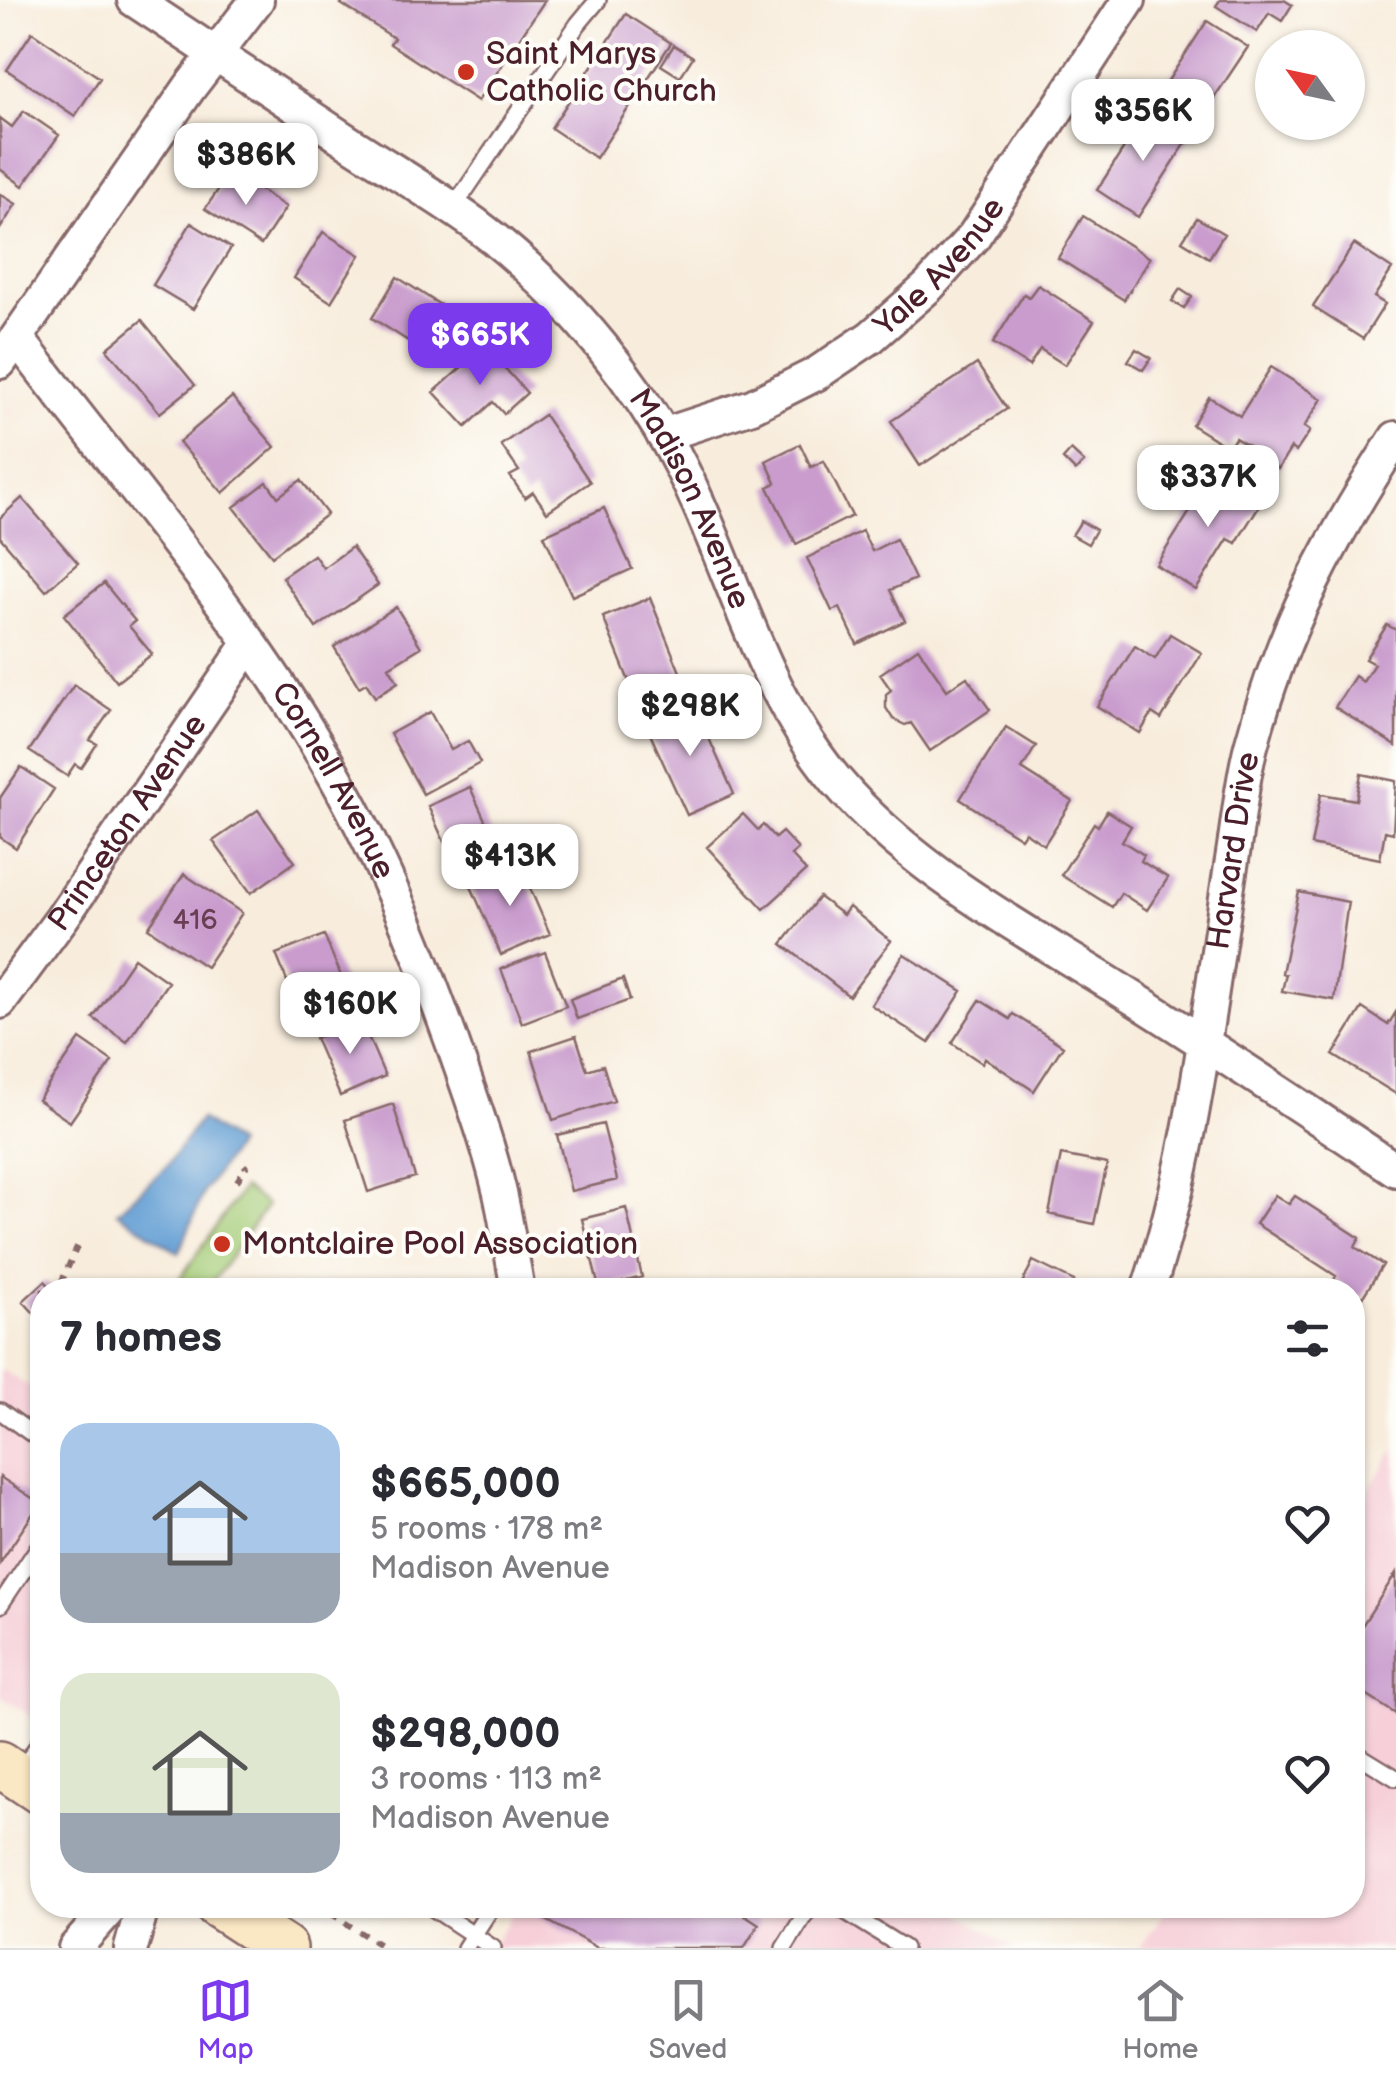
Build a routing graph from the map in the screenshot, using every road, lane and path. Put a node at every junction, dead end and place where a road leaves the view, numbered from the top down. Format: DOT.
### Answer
graph roads {
  1 [pos="134,0"];
  2 [pos="257,0"];
  3 [pos="598,0"];
  4 [pos="1129,0"];
  5 [pos="216,54"];
  6 [pos="452,210"];
  7 [pos="8,350"];
  8 [pos="664,435"];
  9 [pos="1395,441"];
  10 [pos="250,643"];
  11 [pos="0,1002"];
  12 [pos="1202,1041"];
  13 [pos="244,1165"];
  14 [pos="1396,1170"];
  15 [pos="236,1182"];
  16 [pos="80,1240"];
  17 [pos="63,1278"];
  18 [pos="516,1278"];
  19 [pos="1152,1278"];
  20 [pos="0,1411"];
  21 [pos="30,1432"];
  22 [pos="30,1560"];
  23 [pos="0,1605"];
  24 [pos="1365,1758"];
  25 [pos="1396,1778"];
  26 [pos="102,1918"];
  27 [pos="139,1918"];
  28 [pos="238,1918"];
  29 [pos="338,1918"];
  30 [pos="442,1918"];
  31 [pos="485,1918"];
  32 [pos="803,1918"];
  33 [pos="855,1918"];
  34 [pos="469,1942"];
  35 [pos="75,1948"];
  36 [pos="130,1948"];
  37 [pos="284,1948"];
  38 [pos="384,1948"];
  39 [pos="494,1948"];
  40 [pos="784,1948"];
  41 [pos="904,1948"];
  1 -- 5 [label="street, Madison Avenue"];
  2 -- 5 [label="street"];
  3 -- 6 [label="lane"];
  4 -- 8 [label="street, Yale Avenue"];
  5 -- 6 [label="street, Madison Avenue"];
  5 -- 7 [label="street"];
  6 -- 8 [label="street, Madison Avenue"];
  7 -- 10 [label="street, Cornell Avenue"];
  8 -- 12 [label="street, Madison Avenue"];
  9 -- 12 [label="street, Harvard Drive"];
  10 -- 11 [label="street, Princeton Avenue"];
  10 -- 18 [label="street, Cornell Avenue"];
  12 -- 14 [label="street, Madison Avenue"];
  12 -- 19 [label="street, Harvard Drive"];
  13 -- 15 [label="path"];
  16 -- 17 [label="path"];
  20 -- 21 [label="lane"];
  22 -- 23 [label="lane"];
  24 -- 25 [label="lane"];
  26 -- 35 [label="street"];
  27 -- 36 [label="street"];
  28 -- 37 [label="main road"];
  29 -- 38 [label="path"];
  30 -- 34 [label="lane"];
  31 -- 34 [label="lane"];
  32 -- 40 [label="lane"];
  33 -- 41 [label="lane"];
  34 -- 39 [label="lane"];
}
